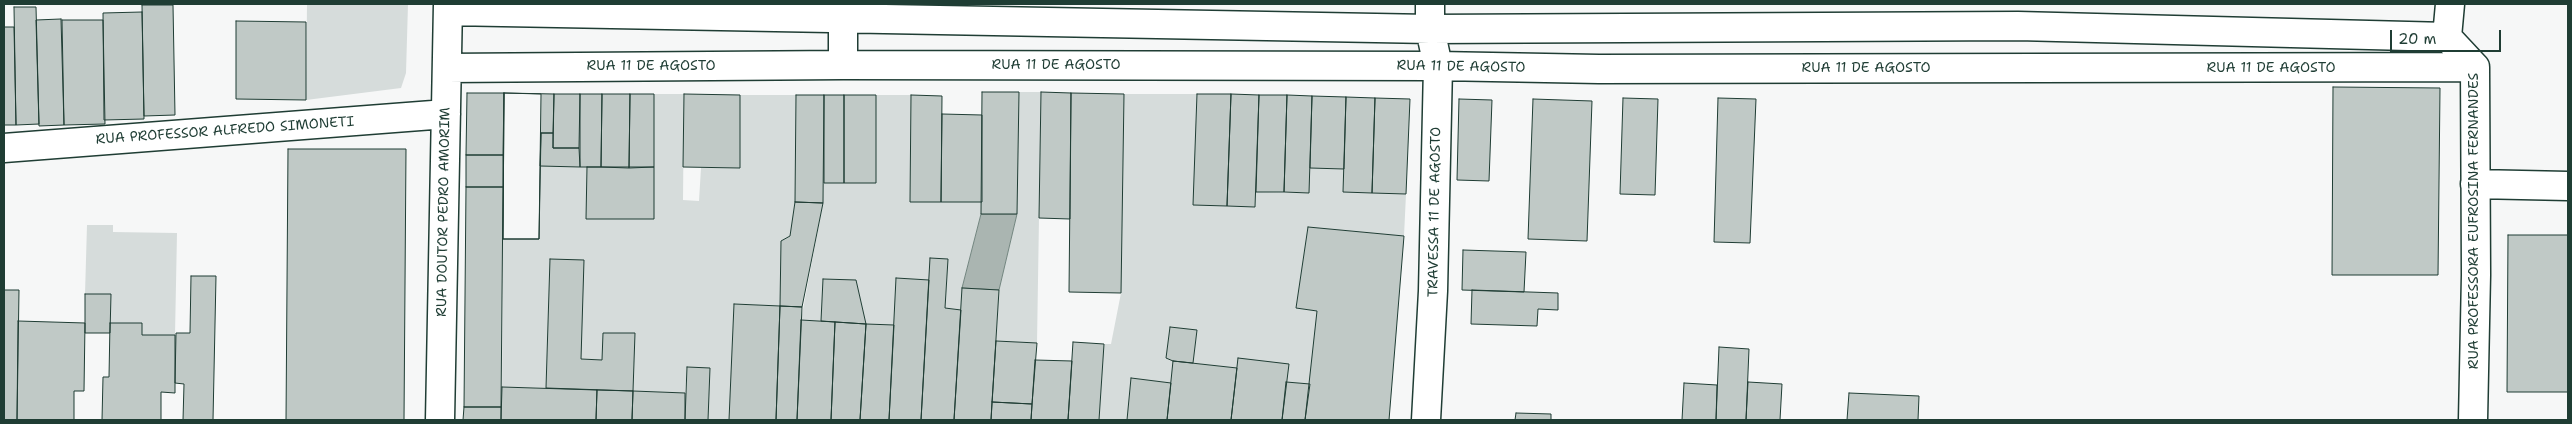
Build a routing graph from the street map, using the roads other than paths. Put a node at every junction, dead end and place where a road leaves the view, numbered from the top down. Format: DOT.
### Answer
graph roads {
  1 [pos="2450,4"];
  2 [pos="448,7"];
  3 [pos="1430,16"];
  4 [pos="843,18"];
  5 [pos="1824,25"];
  6 [pos="2018,26"];
  7 [pos="2446,37"];
  8 [pos="843,65"];
  9 [pos="1438,66"];
  10 [pos="2022,67"];
  11 [pos="2475,67"];
  12 [pos="447,68"];
  13 [pos="1830,68"];
  14 [pos="446,114"];
  15 [pos="4,148"];
  16 [pos="2475,184"];
  17 [pos="2568,186"];
  18 [pos="440,420"];
  19 [pos="1426,420"];
  20 [pos="2473,420"];
  1 -- 7 [label="street"];
  2 -- 4 [label="street"];
  2 -- 12 [label="street, RUA DOUTOR PEDRO AMORIM"];
  3 -- 4 [label="street"];
  3 -- 5 [label="street"];
  3 -- 9 [label="street, TRAVESSA 11 DE AGOSTO"];
  4 -- 8 [label="street"];
  5 -- 6 [label="street"];
  5 -- 13 [label="street"];
  6 -- 7 [label="street"];
  6 -- 10 [label="street"];
  7 -- 11 [label="street, RUA PROFESSORA EUFROSINA FERNANDES"];
  8 -- 9 [label="street, RUA 11 DE AGOSTO"];
  8 -- 12 [label="street, RUA 11 DE AGOSTO"];
  9 -- 13 [label="street, RUA 11 DE AGOSTO"];
  9 -- 19 [label="street, TRAVESSA 11 DE AGOSTO"];
  10 -- 11 [label="street, RUA 11 DE AGOSTO"];
  10 -- 13 [label="street, RUA 11 DE AGOSTO"];
  11 -- 16 [label="street, RUA PROFESSORA EUFROSINA FERNANDES"];
  12 -- 14 [label="street, RUA DOUTOR PEDRO AMORIM"];
  14 -- 15 [label="street, RUA PROFESSOR ALFREDO SIMONETI"];
  14 -- 18 [label="street, RUA DOUTOR PEDRO AMORIM"];
  16 -- 17 [label="street"];
  16 -- 20 [label="street, RUA PROFESSORA EUFROSINA FERNANDES"];
}
